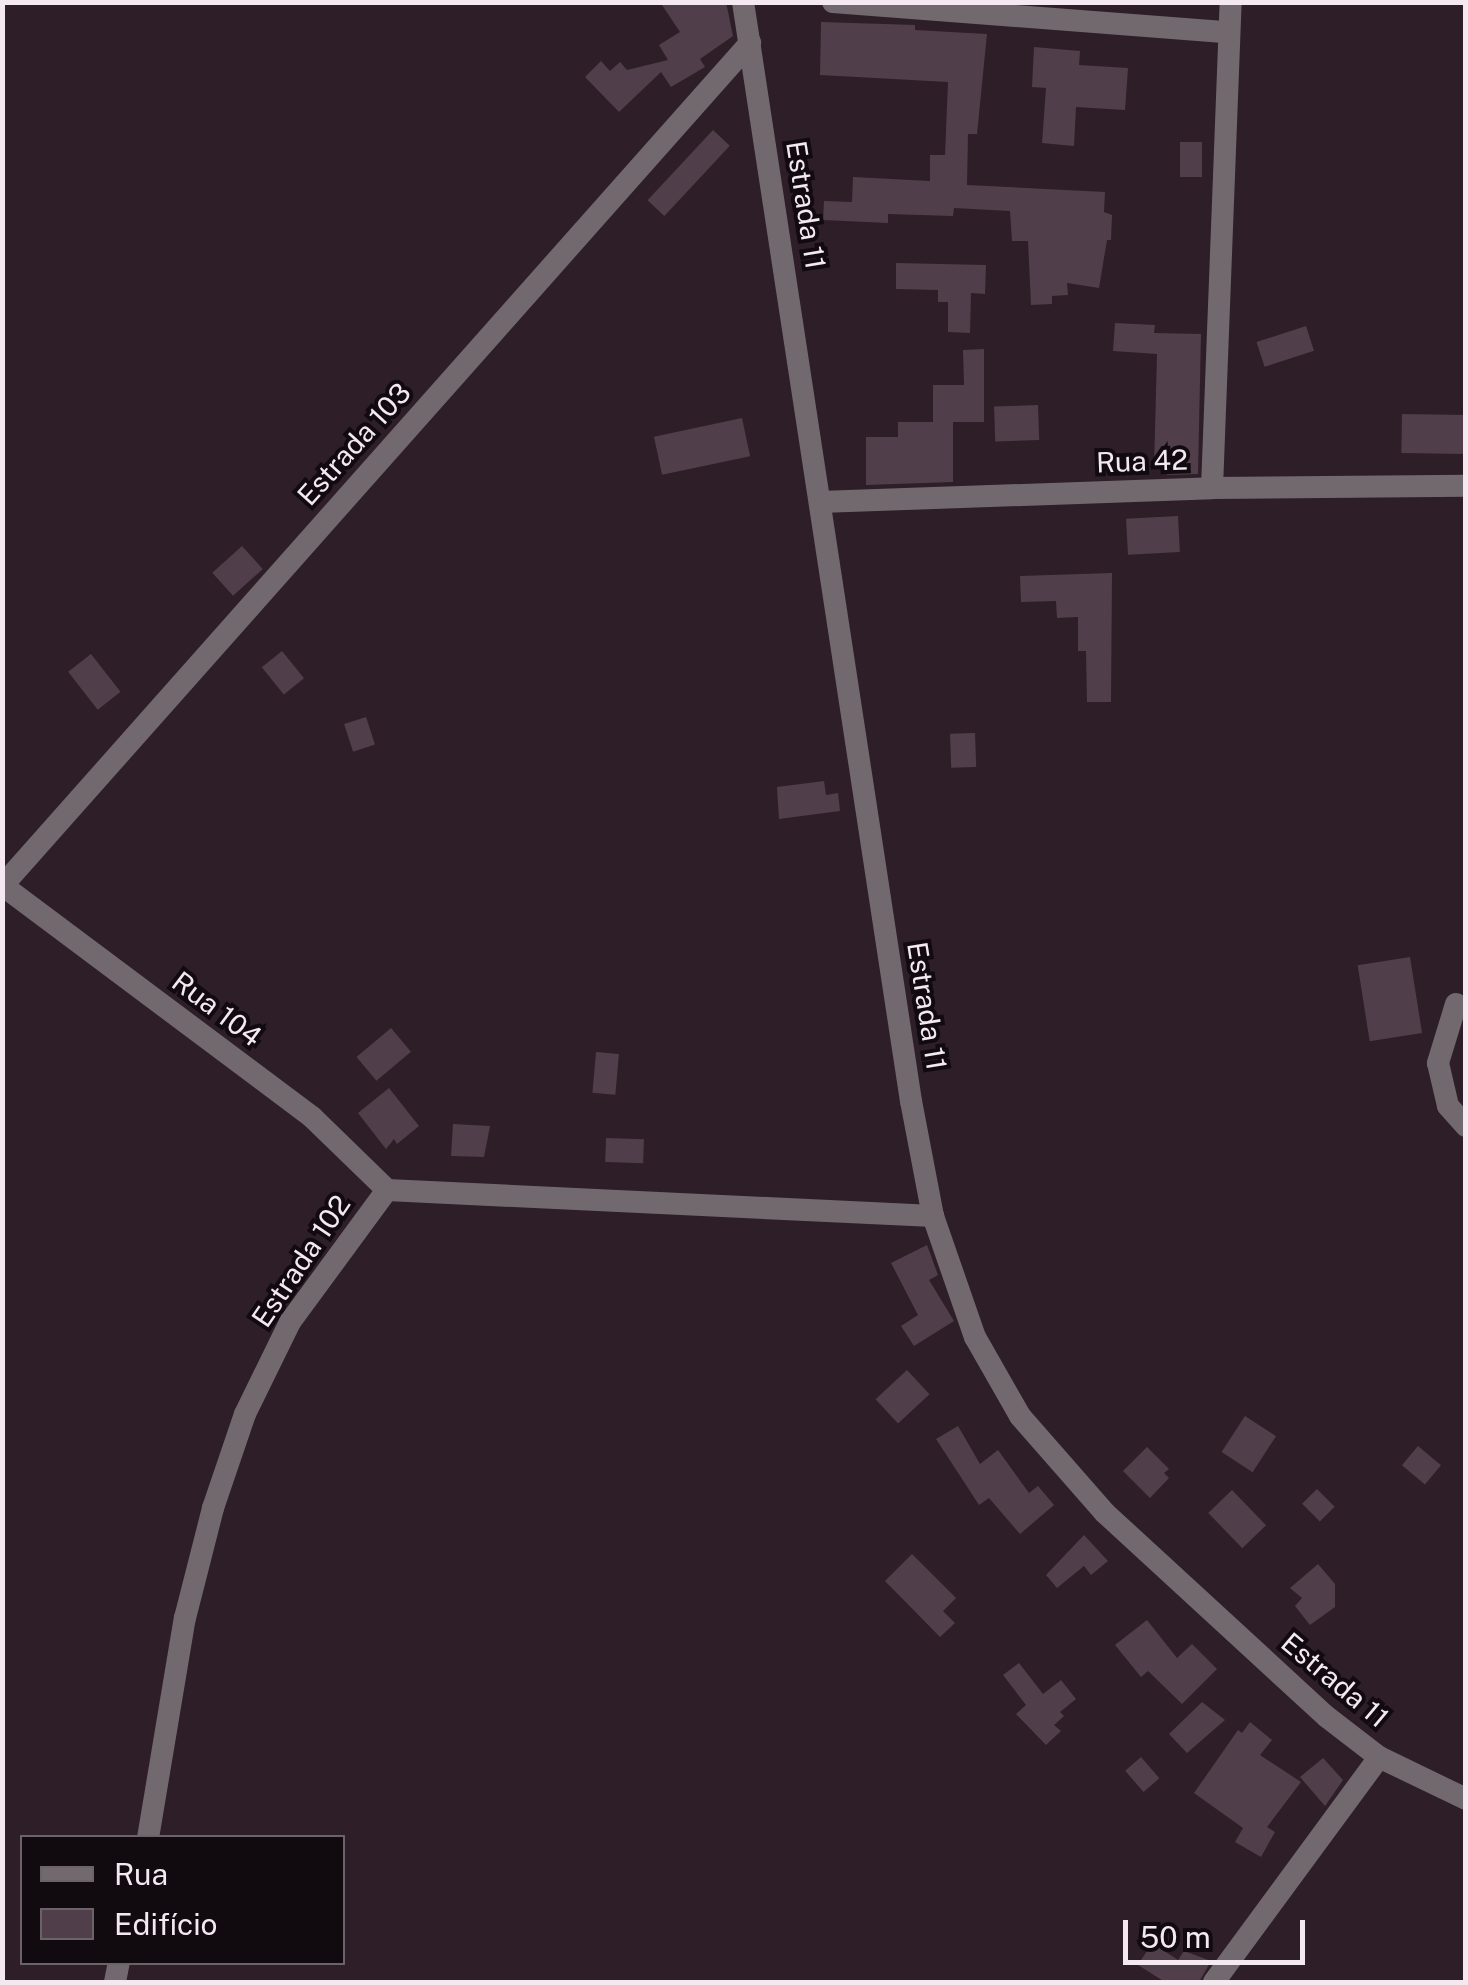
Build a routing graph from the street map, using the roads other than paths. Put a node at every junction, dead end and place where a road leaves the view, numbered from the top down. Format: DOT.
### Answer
graph roads {
  1 [pos="743,2"];
  2 [pos="833,2"];
  3 [pos="1231,2"];
  4 [pos="1227,32"];
  5 [pos="750,43"];
  6 [pos="1466,486"];
  7 [pos="1212,488"];
  8 [pos="820,502"];
  9 [pos="3,885"];
  10 [pos="1456,1004"];
  11 [pos="1466,1126"];
  12 [pos="387,1190"];
  13 [pos="933,1216"];
  14 [pos="1379,1757"];
  15 [pos="1466,1799"];
  16 [pos="149,1835"];
  17 [pos="1214,1982"];
  1 -- 5 [label="street, Estrada 11"];
  2 -- 4 [label="street"];
  3 -- 4 [label="street"];
  4 -- 7 [label="street"];
  5 -- 8 [label="street, Estrada 11"];
  5 -- 9 [label="street, Estrada 103"];
  6 -- 7 [label="street, Rua 42"];
  7 -- 8 [label="street, Rua 42"];
  8 -- 13 [label="street, Estrada 11"];
  9 -- 12 [label="street, Rua 104"];
  10 -- 11 [label="street"];
  12 -- 13 [label="street, Estrada 102"];
  12 -- 16 [label="street, Estrada 102"];
  13 -- 14 [label="street, Estrada 11"];
  14 -- 15 [label="street, Estrada 11"];
  14 -- 17 [label="street"];
}
